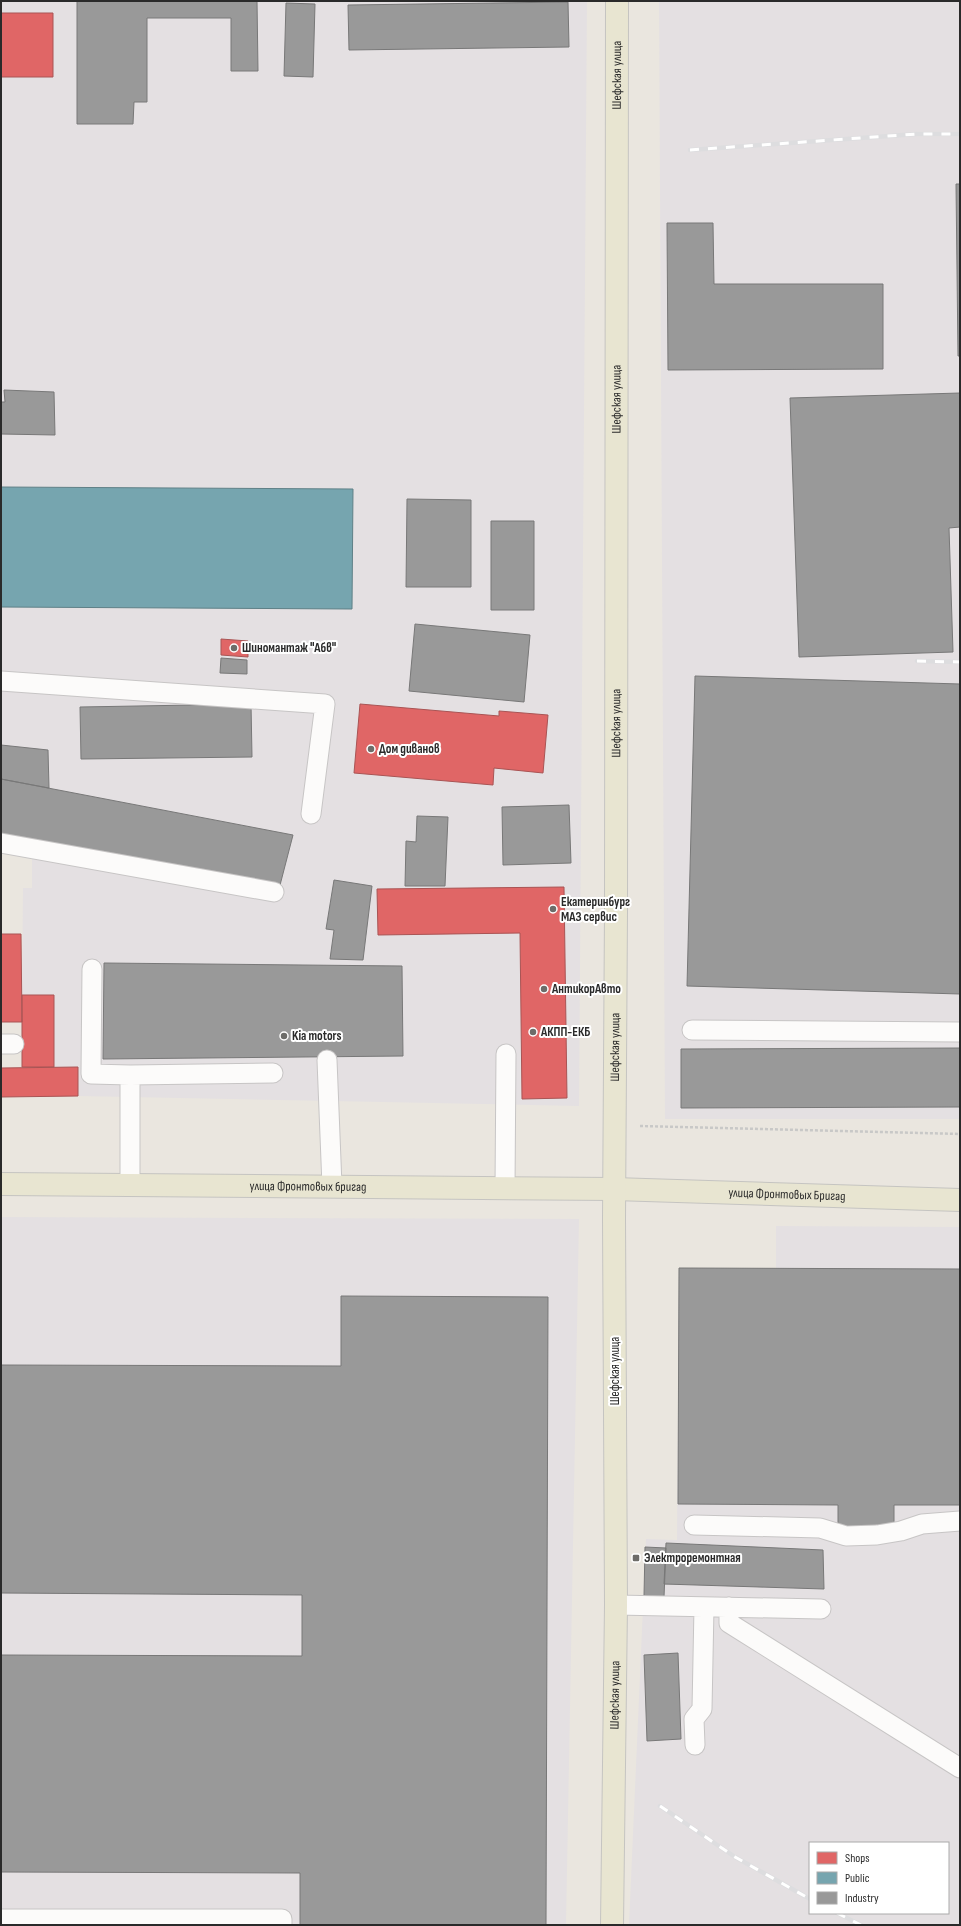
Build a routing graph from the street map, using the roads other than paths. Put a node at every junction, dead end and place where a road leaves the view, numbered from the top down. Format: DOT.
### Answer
graph roads {
  1 [pos="617,1"];
  2 [pos="1,680"];
  3 [pos="311,814"];
  4 [pos="1,843"];
  5 [pos="274,892"];
  6 [pos="92,969"];
  7 [pos="692,1030"];
  8 [pos="960,1032"];
  9 [pos="506,1054"];
  10 [pos="327,1060"];
  11 [pos="274,1073"];
  12 [pos="130,1075"];
  13 [pos="1,1184"];
  14 [pos="130,1185"];
  15 [pos="332,1186"];
  16 [pos="506,1188"];
  17 [pos="614,1188"];
  18 [pos="960,1200"];
  19 [pos="960,1521"];
  20 [pos="694,1525"];
  21 [pos="616,1605"];
  22 [pos="704,1607"];
  23 [pos="728,1607"];
  24 [pos="821,1609"];
  25 [pos="695,1745"];
  26 [pos="960,1768"];
  27 [pos="1,1919"];
  28 [pos="282,1925"];
  29 [pos="612,1925"];
  1 -- 17 [label="main road, Шефская улица"];
  2 -- 3 [label="lane"];
  4 -- 5 [label="lane"];
  6 -- 12 [label="lane"];
  7 -- 8 [label="lane"];
  9 -- 16 [label="lane"];
  10 -- 15 [label="lane"];
  11 -- 12 [label="lane"];
  12 -- 14 [label="lane"];
  13 -- 14 [label="main road, улица Фронтовых бригад"];
  14 -- 15 [label="main road, улица Фронтовых бригад"];
  15 -- 16 [label="main road, улица Фронтовых бригад"];
  16 -- 17 [label="main road, улица Фронтовых бригад"];
  17 -- 18 [label="main road, улица Фронтовых Бригад"];
  17 -- 21 [label="main road, Шефская улица"];
  19 -- 20 [label="lane"];
  21 -- 22 [label="lane"];
  21 -- 29 [label="main road, Шефская улица"];
  22 -- 23 [label="lane"];
  22 -- 25 [label="lane"];
  23 -- 24 [label="lane"];
  23 -- 26 [label="lane"];
  27 -- 28 [label="lane"];
}
